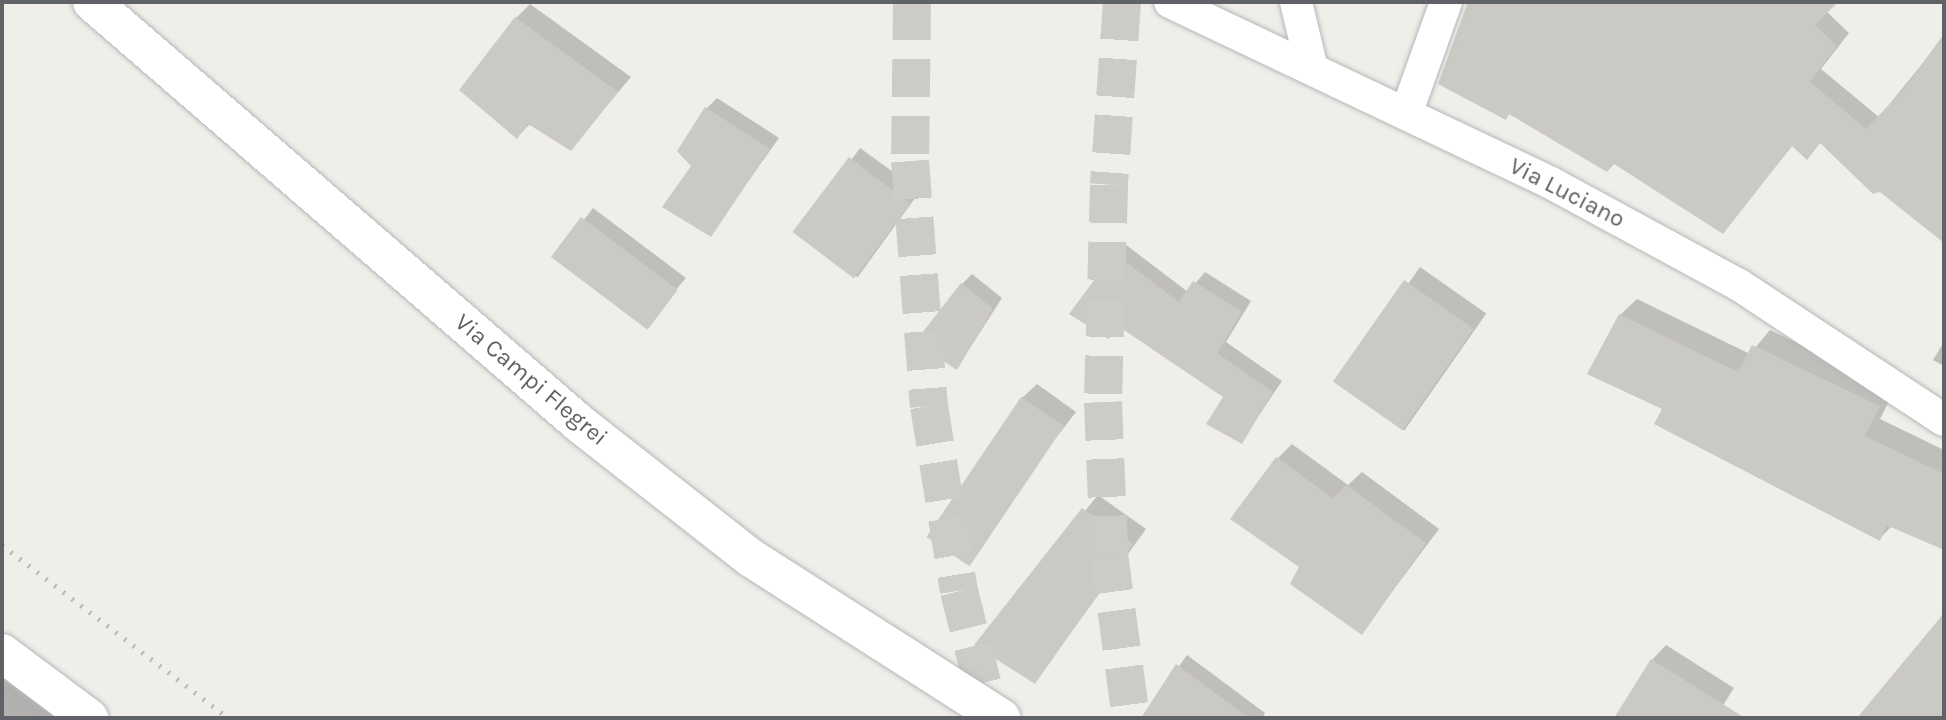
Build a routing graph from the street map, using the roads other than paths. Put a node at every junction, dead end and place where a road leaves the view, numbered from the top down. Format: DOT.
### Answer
graph roads {
  1 [pos="92,2"];
  2 [pos="1170,2"];
  3 [pos="1296,2"];
  4 [pos="1446,2"];
  5 [pos="1312,69"];
  6 [pos="1406,114"];
  7 [pos="1944,420"];
  8 [pos="2,653"];
  9 [pos="89,718"];
  10 [pos="1001,718"];
  1 -- 10 [label="main road, Via Campi Flegrei"];
  2 -- 5 [label="street, Via Luciano"];
  3 -- 5 [label="street"];
  4 -- 6 [label="street"];
  5 -- 6 [label="street, Via Luciano"];
  6 -- 7 [label="street, Via Luciano"];
  8 -- 9 [label="main road"];
}
